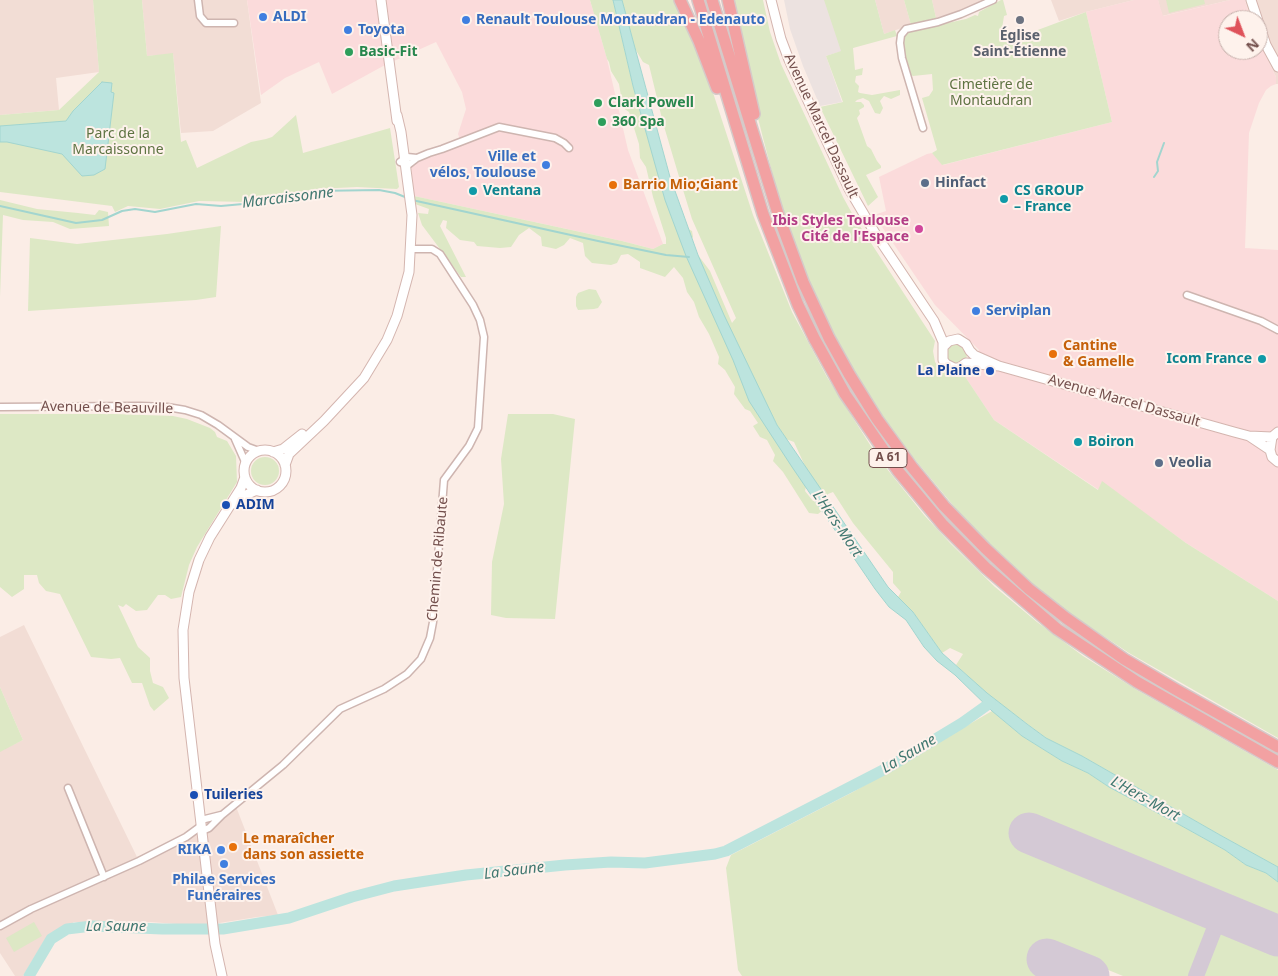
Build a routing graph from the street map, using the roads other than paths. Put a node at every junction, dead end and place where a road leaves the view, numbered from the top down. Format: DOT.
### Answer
graph roads {
  1 [pos="198,0"];
  2 [pos="381,0"];
  3 [pos="680,0"];
  4 [pos="698,0"];
  5 [pos="712,0"];
  6 [pos="728,0"];
  7 [pos="771,0"];
  8 [pos="993,0"];
  9 [pos="1252,0"];
  10 [pos="234,24"];
  11 [pos="1268,60"];
  12 [pos="1278,67"];
  13 [pos="1278,74"];
  14 [pos="923,128"];
  15 [pos="751,129"];
  16 [pos="568,148"];
  17 [pos="404,162"];
  18 [pos="750,173"];
  19 [pos="411,249"];
  20 [pos="1187,295"];
  21 [pos="934,321"];
  22 [pos="1278,330"];
  23 [pos="953,340"];
  24 [pos="944,346"];
  25 [pos="970,351"];
  26 [pos="966,363"];
  27 [pos="999,366"];
  28 [pos="0,407"];
  29 [pos="334,409"];
  30 [pos="1275,435"];
  31 [pos="1249,436"];
  32 [pos="235,439"];
  33 [pos="1270,450"];
  34 [pos="259,451"];
  35 [pos="272,452"];
  36 [pos="1278,462"];
  37 [pos="246,464"];
  38 [pos="285,465"];
  39 [pos="245,477"];
  40 [pos="258,490"];
  41 [pos="230,507"];
  42 [pos="1278,747"];
  43 [pos="1278,762"];
  44 [pos="68,788"];
  45 [pos="222,814"];
  46 [pos="202,829"];
  47 [pos="186,837"];
  48 [pos="104,877"];
  49 [pos="0,926"];
  50 [pos="222,976"];
  1 -- 10 [label="street"];
  2 -- 17 [label="main road"];
  3 -- 18 [label="highway"];
  4 -- 18 [label="highway, A 61"];
  5 -- 15 [label="highway, A 61"];
  6 -- 15 [label="highway"];
  7 -- 21 [label="main road, Avenue Marcel Dassault"];
  8 -- 14 [label="street"];
  9 -- 12 [label="main road"];
  11 -- 13 [label="main road"];
  15 -- 42 [label="highway, A 61"];
  16 -- 17 [label="street"];
  17 -- 19 [label="main road"];
  18 -- 43 [label="highway, A 61"];
  19 -- 29 [label="main road"];
  19 -- 45 [label="street, Chemin de Ribaute"];
  20 -- 22 [label="street"];
  21 -- 23 [label="main road, Avenue Marcel Dassault"];
  21 -- 24 [label="main road, Avenue Marcel Dassault"];
  23 -- 24 [label="main road"];
  23 -- 25 [label="main road, Avenue Marcel Dassault"];
  24 -- 26 [label="main road, Avenue Marcel Dassault"];
  25 -- 26 [label="main road"];
  25 -- 27 [label="main road, Avenue Marcel Dassault"];
  26 -- 27 [label="main road, Avenue Marcel Dassault"];
  27 -- 31 [label="main road, Avenue Marcel Dassault"];
  28 -- 32 [label="street, Avenue de Beauville"];
  29 -- 35 [label="main road"];
  29 -- 38 [label="main road"];
  30 -- 31 [label="main road, Avenue Marcel Dassault"];
  30 -- 33 [label="main road, Avenue Marcel Dassault"];
  31 -- 33 [label="main road, Avenue Marcel Dassault"];
  32 -- 34 [label="street, Avenue de Beauville"];
  32 -- 37 [label="street, Avenue de Beauville"];
  33 -- 36 [label="main road, Avenue Marcel Dassault"];
  34 -- 35 [label="main road"];
  34 -- 37 [label="main road"];
  35 -- 38 [label="main road"];
  37 -- 39 [label="main road"];
  38 -- 40 [label="main road"];
  39 -- 40 [label="main road"];
  39 -- 41 [label="main road"];
  40 -- 41 [label="main road"];
  41 -- 46 [label="main road"];
  44 -- 48 [label="street"];
  45 -- 46 [label="street, Chemin de Ribaute"];
  45 -- 46 [label="street, Chemin de Ribaute"];
  46 -- 47 [label="street"];
  46 -- 47 [label="street"];
  46 -- 50 [label="main road"];
  47 -- 48 [label="street"];
  48 -- 49 [label="street"];
}
